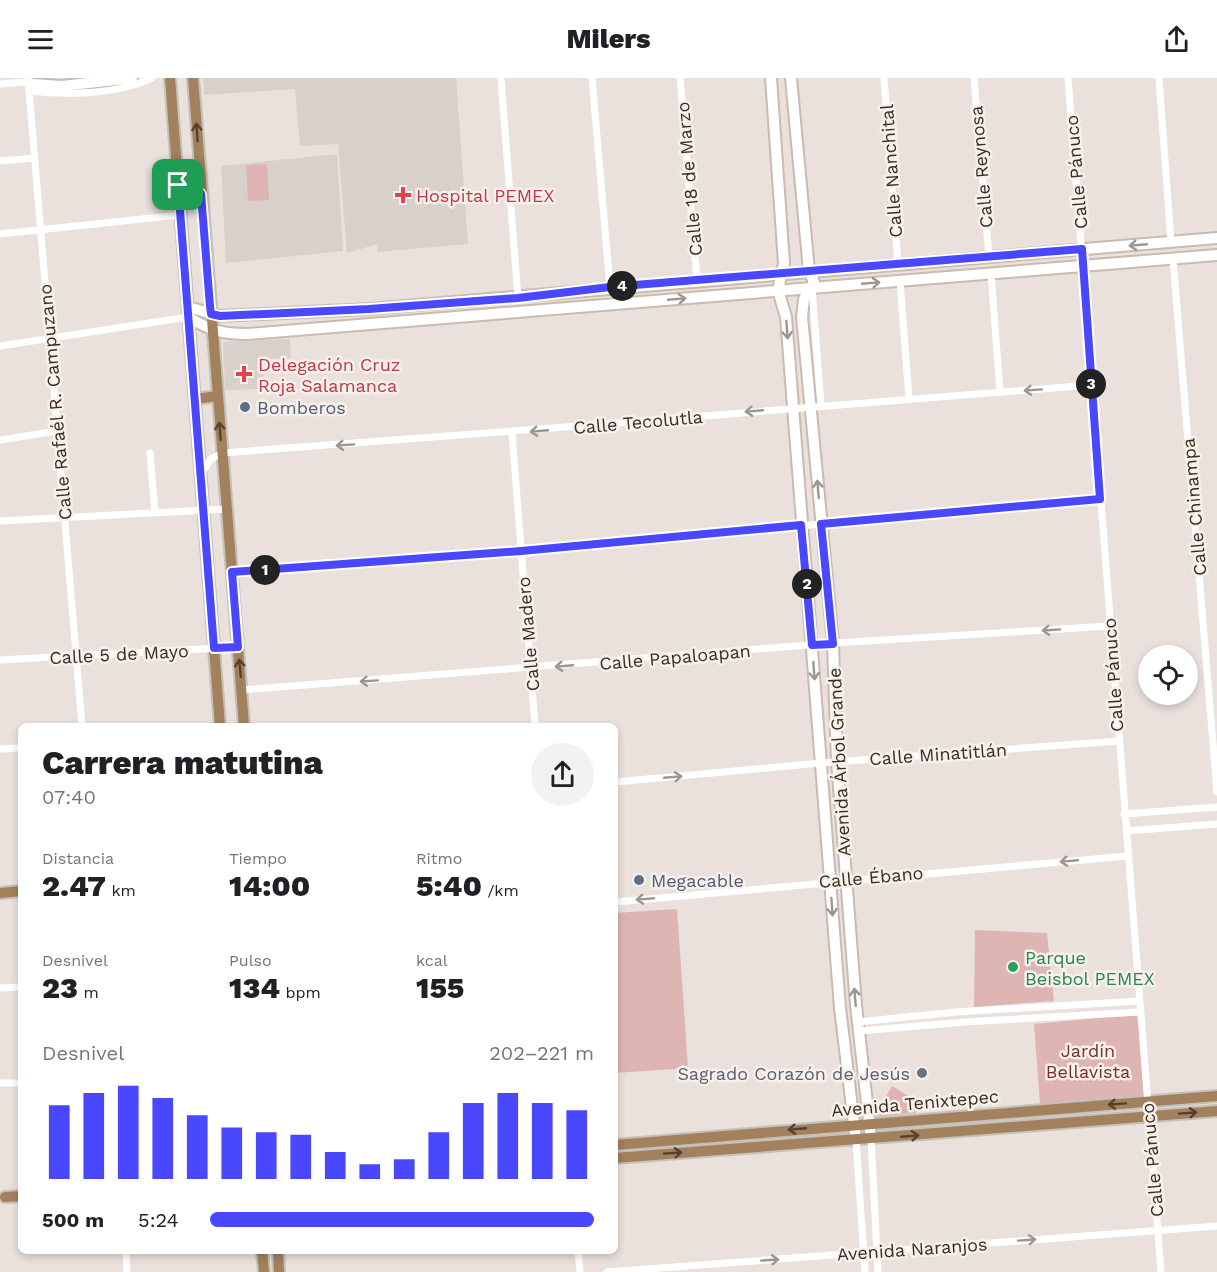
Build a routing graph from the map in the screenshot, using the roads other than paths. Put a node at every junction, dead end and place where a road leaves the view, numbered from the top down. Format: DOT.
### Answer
graph roads {
  1 [pos="132,78"];
  2 [pos="152,78"];
  3 [pos="170,78"];
  4 [pos="185,78"];
  5 [pos="592,78"];
  6 [pos="680,78"];
  7 [pos="771,78"];
  8 [pos="791,78"];
  9 [pos="884,78"];
  10 [pos="974,78"];
  11 [pos="1068,78"];
  12 [pos="1159,78"];
  13 [pos="501,79"];
  14 [pos="193,83"];
  15 [pos="0,84"];
  16 [pos="29,84"];
  17 [pos="34,158"];
  18 [pos="0,161"];
  19 [pos="178,185"];
  20 [pos="201,194"];
  21 [pos="180,214"];
  22 [pos="40,229"];
  23 [pos="0,234"];
  24 [pos="1217,238"];
  25 [pos="1171,242"];
  26 [pos="1082,249"];
  27 [pos="1217,255"];
  28 [pos="989,257"];
  29 [pos="1173,259"];
  30 [pos="898,264"];
  31 [pos="1083,266"];
  32 [pos="809,271"];
  33 [pos="782,273"];
  34 [pos="991,273"];
  35 [pos="697,280"];
  36 [pos="900,281"];
  37 [pos="610,287"];
  38 [pos="812,288"];
  39 [pos="778,290"];
  40 [pos="518,298"];
  41 [pos="618,303"];
  42 [pos="600,305"];
  43 [pos="188,312"];
  44 [pos="211,314"];
  45 [pos="212,331"];
  46 [pos="50,338"];
  47 [pos="0,346"];
  48 [pos="1091,385"];
  49 [pos="1000,392"];
  50 [pos="218,396"];
  51 [pos="195,399"];
  52 [pos="909,399"];
  53 [pos="816,406"];
  54 [pos="792,407"];
  55 [pos="57,431"];
  56 [pos="512,434"];
  57 [pos="0,440"];
  58 [pos="150,453"];
  59 [pos="222,453"];
  60 [pos="201,480"];
  61 [pos="1100,499"];
  62 [pos="227,509"];
  63 [pos="203,510"];
  64 [pos="154,512"];
  65 [pos="64,517"];
  66 [pos="0,521"];
  67 [pos="821,524"];
  68 [pos="801,525"];
  69 [pos="521,551"];
  70 [pos="232,572"];
  71 [pos="1110,626"];
  72 [pos="833,644"];
  73 [pos="812,645"];
  74 [pos="238,647"];
  75 [pos="214,648"];
  76 [pos="76,656"];
  77 [pos="0,660"];
  78 [pos="531,669"];
  79 [pos="242,690"];
  80 [pos="82,723"];
  81 [pos="220,723"];
  82 [pos="244,723"];
  83 [pos="535,723"];
  84 [pos="1119,741"];
  85 [pos="18,748"];
  86 [pos="0,749"];
  87 [pos="837,761"];
  88 [pos="821,763"];
  89 [pos="618,782"];
  90 [pos="1217,792"];
  91 [pos="1217,807"];
  92 [pos="1124,814"];
  93 [pos="1217,824"];
  94 [pos="1126,831"];
  95 [pos="1128,856"];
  96 [pos="846,879"];
  97 [pos="830,881"];
  98 [pos="18,891"];
  99 [pos="0,893"];
  100 [pos="618,902"];
  101 [pos="18,987"];
  102 [pos="0,988"];
  103 [pos="1139,1001"];
  104 [pos="1140,1012"];
  105 [pos="858,1027"];
  106 [pos="0,1083"];
  107 [pos="18,1083"];
  108 [pos="1217,1096"];
  109 [pos="1147,1101"];
  110 [pos="1217,1111"];
  111 [pos="1148,1116"];
  112 [pos="870,1123"];
  113 [pos="854,1124"];
  114 [pos="716,1136"];
  115 [pos="871,1139"];
  116 [pos="856,1140"];
  117 [pos="618,1145"];
  118 [pos="717,1150"];
  119 [pos="618,1158"];
  120 [pos="18,1196"];
  121 [pos="5,1197"];
  122 [pos="1217,1226"];
  123 [pos="1157,1230"];
  124 [pos="864,1252"];
  125 [pos="877,1252"];
  126 [pos="126,1254"];
  127 [pos="262,1254"];
  128 [pos="278,1254"];
  129 [pos="578,1254"];
  130 [pos="127,1272"];
  131 [pos="264,1272"];
  132 [pos="279,1272"];
  133 [pos="580,1272"];
  134 [pos="607,1272"];
  135 [pos="865,1272"];
  136 [pos="878,1272"];
  137 [pos="1161,1272"];
  1 -- 16 [label="street"];
  2 -- 16 [label="street"];
  3 -- 19 [label="main road"];
  4 -- 14 [label="main road"];
  5 -- 37 [label="street"];
  6 -- 35 [label="street, Calle 18 de Marzo"];
  7 -- 33 [label="street, Avenida Árbol Grande"];
  8 -- 32 [label="street, Avenida Árbol Grande"];
  9 -- 30 [label="street, Calle Nanchital"];
  10 -- 28 [label="street, Calle Reynosa"];
  11 -- 26 [label="street, Calle Pánuco"];
  12 -- 25 [label="street"];
  13 -- 40 [label="street"];
  20 -- 14 [label="main road, one-way"];
  15 -- 16 [label="street"];
  16 -- 17 [label="street, Calle Rafaél R. Campuzano"];
  17 -- 18 [label="street"];
  17 -- 22 [label="street, Calle Rafaél R. Campuzano"];
  19 -- 20 [label="main road"];
  19 -- 21 [label="main road"];
  20 -- 44 [label="main road"];
  21 -- 22 [label="street"];
  21 -- 43 [label="main road"];
  22 -- 23 [label="street"];
  22 -- 46 [label="street, Calle Rafaél R. Campuzano"];
  24 -- 25 [label="street"];
  25 -- 26 [label="street, one-way"];
  26 -- 28 [label="street"];
  26 -- 31 [label="street, Calle Pánuco"];
  27 -- 29 [label="street"];
  28 -- 30 [label="street"];
  29 -- 31 [label="street"];
  29 -- 90 [label="street, Calle Chinampa"];
  30 -- 32 [label="street"];
  31 -- 34 [label="street"];
  31 -- 48 [label="street, Calle Pánuco"];
  32 -- 33 [label="street"];
  32 -- 38 [label="street, Avenida Árbol Grande"];
  33 -- 35 [label="street"];
  33 -- 39 [label="street, Avenida Árbol Grande"];
  34 -- 36 [label="street"];
  34 -- 49 [label="street"];
  35 -- 37 [label="street"];
  38 -- 36 [label="street, one-way"];
  36 -- 52 [label="street"];
  37 -- 40 [label="street"];
  37 -- 41 [label="street"];
  37 -- 42 [label="street"];
  38 -- 39 [label="street"];
  38 -- 53 [label="street, Avenida Árbol Grande"];
  41 -- 39 [label="street, one-way"];
  39 -- 54 [label="street, Avenida Árbol Grande, one-way"];
  40 -- 44 [label="street"];
  41 -- 42 [label="street"];
  42 -- 45 [label="street"];
  43 -- 44 [label="street"];
  43 -- 45 [label="street"];
  43 -- 46 [label="street"];
  43 -- 51 [label="main road"];
  44 -- 45 [label="main road"];
  45 -- 50 [label="main road"];
  46 -- 47 [label="street"];
  46 -- 55 [label="street, Calle Rafaél R. Campuzano"];
  48 -- 49 [label="street, Calle Tecolutla, one-way"];
  48 -- 61 [label="street, Calle Pánuco"];
  49 -- 52 [label="street, Calle Tecolutla"];
  50 -- 51 [label="main road"];
  59 -- 50 [label="main road, one-way"];
  51 -- 60 [label="main road"];
  52 -- 53 [label="street, Calle Tecolutla"];
  53 -- 54 [label="street, Calle Tecolutla"];
  67 -- 53 [label="street, Avenida Árbol Grande, one-way"];
  54 -- 56 [label="street, Calle Tecolutla, one-way"];
  54 -- 68 [label="street, Avenida Árbol Grande"];
  55 -- 57 [label="street"];
  55 -- 65 [label="street, Calle Rafaél R. Campuzano"];
  56 -- 59 [label="street, Calle Tecolutla, one-way"];
  56 -- 69 [label="street, Calle Madero"];
  58 -- 64 [label="street"];
  59 -- 60 [label="street"];
  59 -- 62 [label="main road"];
  60 -- 63 [label="main road"];
  61 -- 67 [label="street"];
  61 -- 71 [label="street, Calle Pánuco"];
  62 -- 63 [label="street"];
  62 -- 70 [label="main road"];
  63 -- 64 [label="street"];
  63 -- 75 [label="main road"];
  64 -- 65 [label="street"];
  65 -- 66 [label="street"];
  65 -- 76 [label="street, Calle Rafaél R. Campuzano"];
  67 -- 68 [label="street"];
  67 -- 72 [label="street, Avenida Árbol Grande"];
  68 -- 69 [label="street"];
  68 -- 73 [label="street, Avenida Árbol Grande"];
  69 -- 70 [label="street"];
  69 -- 78 [label="street, Calle Madero"];
  70 -- 74 [label="main road"];
  71 -- 72 [label="street, Calle Papaloapan, one-way"];
  71 -- 84 [label="street, Calle Pánuco"];
  72 -- 73 [label="street, Calle Papaloapan"];
  72 -- 87 [label="street, Avenida Árbol Grande"];
  73 -- 78 [label="street, Calle Papaloapan, one-way"];
  73 -- 88 [label="street, Avenida Árbol Grande, one-way"];
  74 -- 75 [label="street, Calle 5 de Mayo"];
  79 -- 74 [label="main road, one-way"];
  75 -- 76 [label="street, Calle 5 de Mayo"];
  75 -- 81 [label="main road"];
  76 -- 77 [label="street, Calle 5 de Mayo"];
  76 -- 80 [label="street, Calle Rafaél R. Campuzano"];
  78 -- 79 [label="street, Calle Papaloapan, one-way"];
  78 -- 83 [label="street, Calle Madero"];
  79 -- 82 [label="main road"];
  84 -- 87 [label="street, Calle Minatitlán"];
  84 -- 92 [label="street, Calle Pánuco"];
  85 -- 86 [label="street"];
  87 -- 88 [label="street, Calle Minatitlán"];
  87 -- 96 [label="street, Avenida Árbol Grande"];
  89 -- 88 [label="street, Calle Minatitlán, one-way"];
  88 -- 97 [label="street, Avenida Árbol Grande"];
  91 -- 92 [label="street"];
  92 -- 94 [label="street, Calle Pánuco"];
  93 -- 94 [label="street"];
  94 -- 95 [label="street, Calle Pánuco"];
  95 -- 96 [label="street, Calle Ébano, one-way"];
  95 -- 103 [label="street, Calle Pánuco"];
  96 -- 97 [label="street, Calle Ébano"];
  105 -- 96 [label="street, Avenida Árbol Grande, one-way"];
  97 -- 100 [label="street, Calle Ébano, one-way"];
  97 -- 113 [label="street, Avenida Árbol Grande, one-way"];
  98 -- 99 [label="main road"];
  101 -- 102 [label="street"];
  103 -- 104 [label="street, Calle Pánuco"];
  103 -- 105 [label="street"];
  104 -- 105 [label="street"];
  104 -- 109 [label="street, Calle Pánuco"];
  105 -- 112 [label="street, Avenida Árbol Grande"];
  106 -- 107 [label="street"];
  108 -- 109 [label="main road, Avenida Tenixtepec"];
  109 -- 111 [label="street, Calle Pánuco"];
  109 -- 112 [label="main road, Avenida Tenixtepec, one-way"];
  111 -- 110 [label="main road, Avenida Tenixtepec, one-way"];
  115 -- 111 [label="main road, Avenida Tenixtepec, one-way"];
  111 -- 123 [label="street, Calle Pánuco"];
  112 -- 113 [label="main road, Avenida Tenixtepec"];
  112 -- 115 [label="street, Avenida Árbol Grande"];
  113 -- 114 [label="main road, Avenida Tenixtepec, one-way"];
  113 -- 116 [label="street, Avenida Árbol Grande"];
  114 -- 117 [label="main road, Avenida Tenixtepec"];
  114 -- 118 [label="main road"];
  115 -- 116 [label="main road, Avenida Tenixtepec"];
  115 -- 125 [label="street, Avenida Árbol Grande"];
  116 -- 118 [label="main road, Avenida Tenixtepec"];
  116 -- 124 [label="street, Avenida Árbol Grande"];
  119 -- 118 [label="main road, Avenida Tenixtepec, one-way"];
  120 -- 121 [label="main road"];
  122 -- 123 [label="street, Avenida Naranjos"];
  125 -- 123 [label="street, Avenida Naranjos, one-way"];
  123 -- 137 [label="street, Calle Pánuco"];
  124 -- 125 [label="street, Avenida Naranjos"];
  134 -- 124 [label="street, Avenida Naranjos, one-way"];
  124 -- 135 [label="street, Avenida Árbol Grande"];
  125 -- 136 [label="street, Avenida Árbol Grande"];
  126 -- 130 [label="street"];
  127 -- 131 [label="main road"];
  128 -- 132 [label="main road"];
  129 -- 133 [label="street"];
}
